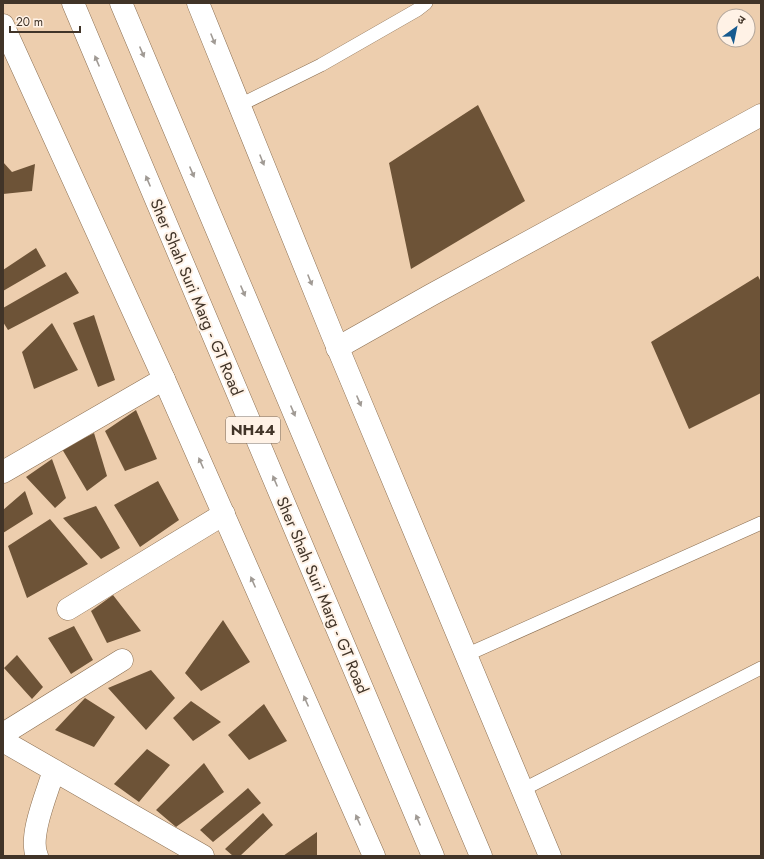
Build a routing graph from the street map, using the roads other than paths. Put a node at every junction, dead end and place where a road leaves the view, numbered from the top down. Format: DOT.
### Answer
graph roads {
  1 [pos="73,3"];
  2 [pos="121,3"];
  3 [pos="200,3"];
  4 [pos="426,3"];
  5 [pos="3,25"];
  6 [pos="240,105"];
  7 [pos="761,115"];
  8 [pos="337,348"];
  9 [pos="164,379"];
  10 [pos="3,472"];
  11 [pos="224,514"];
  12 [pos="761,523"];
  13 [pos="68,609"];
  14 [pos="466,655"];
  15 [pos="122,660"];
  16 [pos="761,668"];
  17 [pos="3,734"];
  18 [pos="3,741"];
  19 [pos="54,770"];
  20 [pos="522,790"];
  21 [pos="37,856"];
  22 [pos="203,856"];
  23 [pos="374,856"];
  24 [pos="433,856"];
  25 [pos="481,856"];
  26 [pos="550,856"];
  24 -- 1 [label="main road, Sher Shah Suri Marg - GT Road / NH44, one-way"];
  2 -- 25 [label="main road, NH44, one-way"];
  3 -- 6 [label="main road, one-way"];
  4 -- 6 [label="lane"];
  5 -- 9 [label="main road"];
  6 -- 8 [label="main road, one-way"];
  7 -- 8 [label="main road"];
  8 -- 14 [label="main road, one-way"];
  9 -- 10 [label="main road"];
  11 -- 9 [label="main road, one-way"];
  11 -- 13 [label="main road"];
  23 -- 11 [label="main road, one-way"];
  12 -- 14 [label="lane"];
  14 -- 20 [label="main road"];
  15 -- 17 [label="main road"];
  16 -- 20 [label="lane"];
  18 -- 19 [label="main road"];
  19 -- 21 [label="main road"];
  19 -- 22 [label="main road"];
  20 -- 26 [label="main road"];
}
